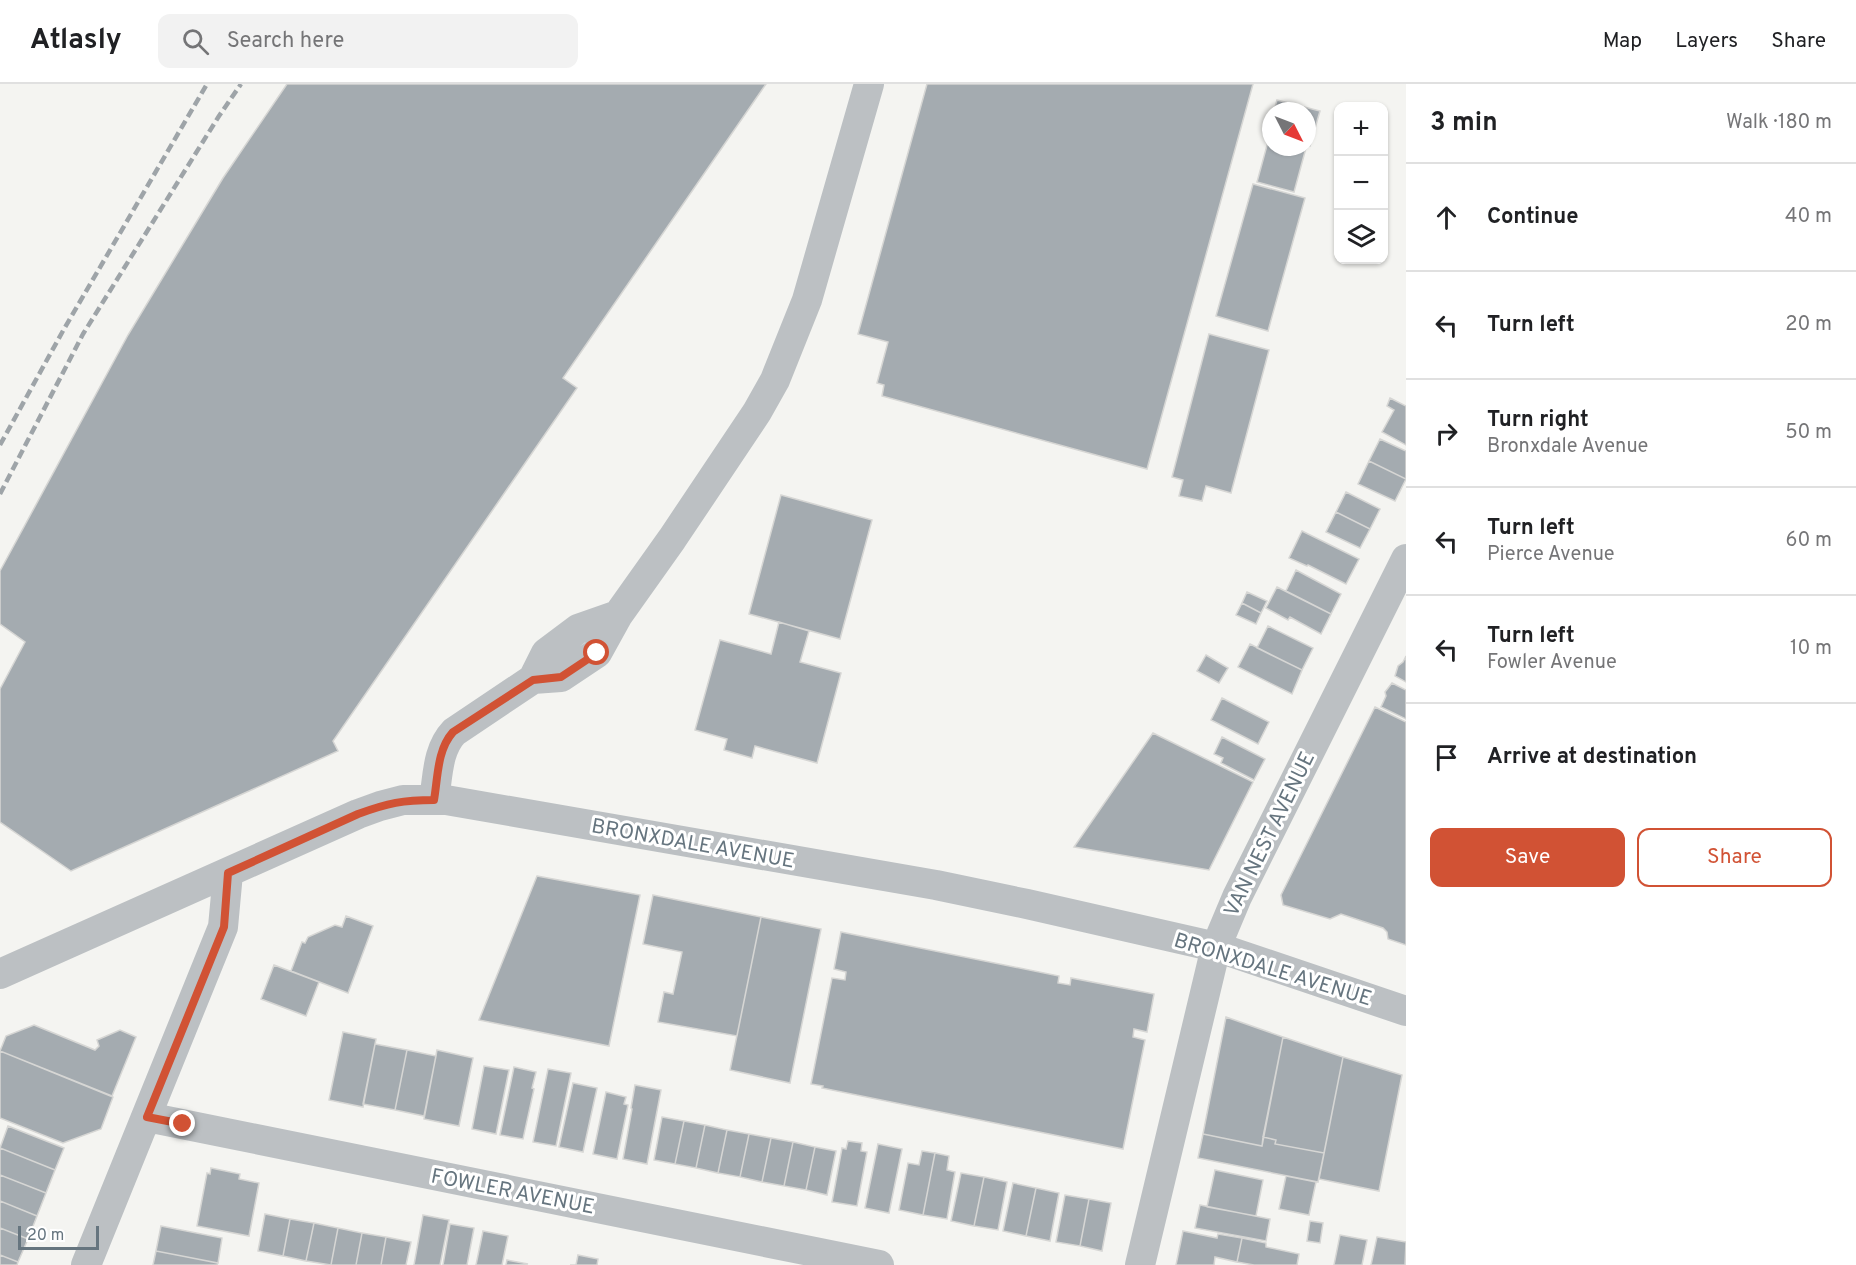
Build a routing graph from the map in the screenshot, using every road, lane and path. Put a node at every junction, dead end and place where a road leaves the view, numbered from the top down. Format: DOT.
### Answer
graph roads {
  1 [pos="869,84"];
  2 [pos="1406,559"];
  3 [pos="434,800"];
  4 [pos="228,873"];
  5 [pos="1216,947"];
  6 [pos="0,974"];
  7 [pos="1406,1011"];
  8 [pos="147,1117"];
  9 [pos="86,1265"];
  10 [pos="879,1265"];
  11 [pos="1140,1265"];
  1 -- 3 [label="street"];
  2 -- 5 [label="street, VAN NEST AVENUE"];
  3 -- 4 [label="street, BRONXDALE AVENUE"];
  3 -- 5 [label="street, BRONXDALE AVENUE"];
  4 -- 6 [label="street, BRONXDALE AVENUE"];
  4 -- 8 [label="street"];
  5 -- 7 [label="street, BRONXDALE AVENUE"];
  5 -- 11 [label="street, VAN NEST AVENUE"];
  8 -- 9 [label="street"];
  8 -- 10 [label="street, FOWLER AVENUE"];
}
